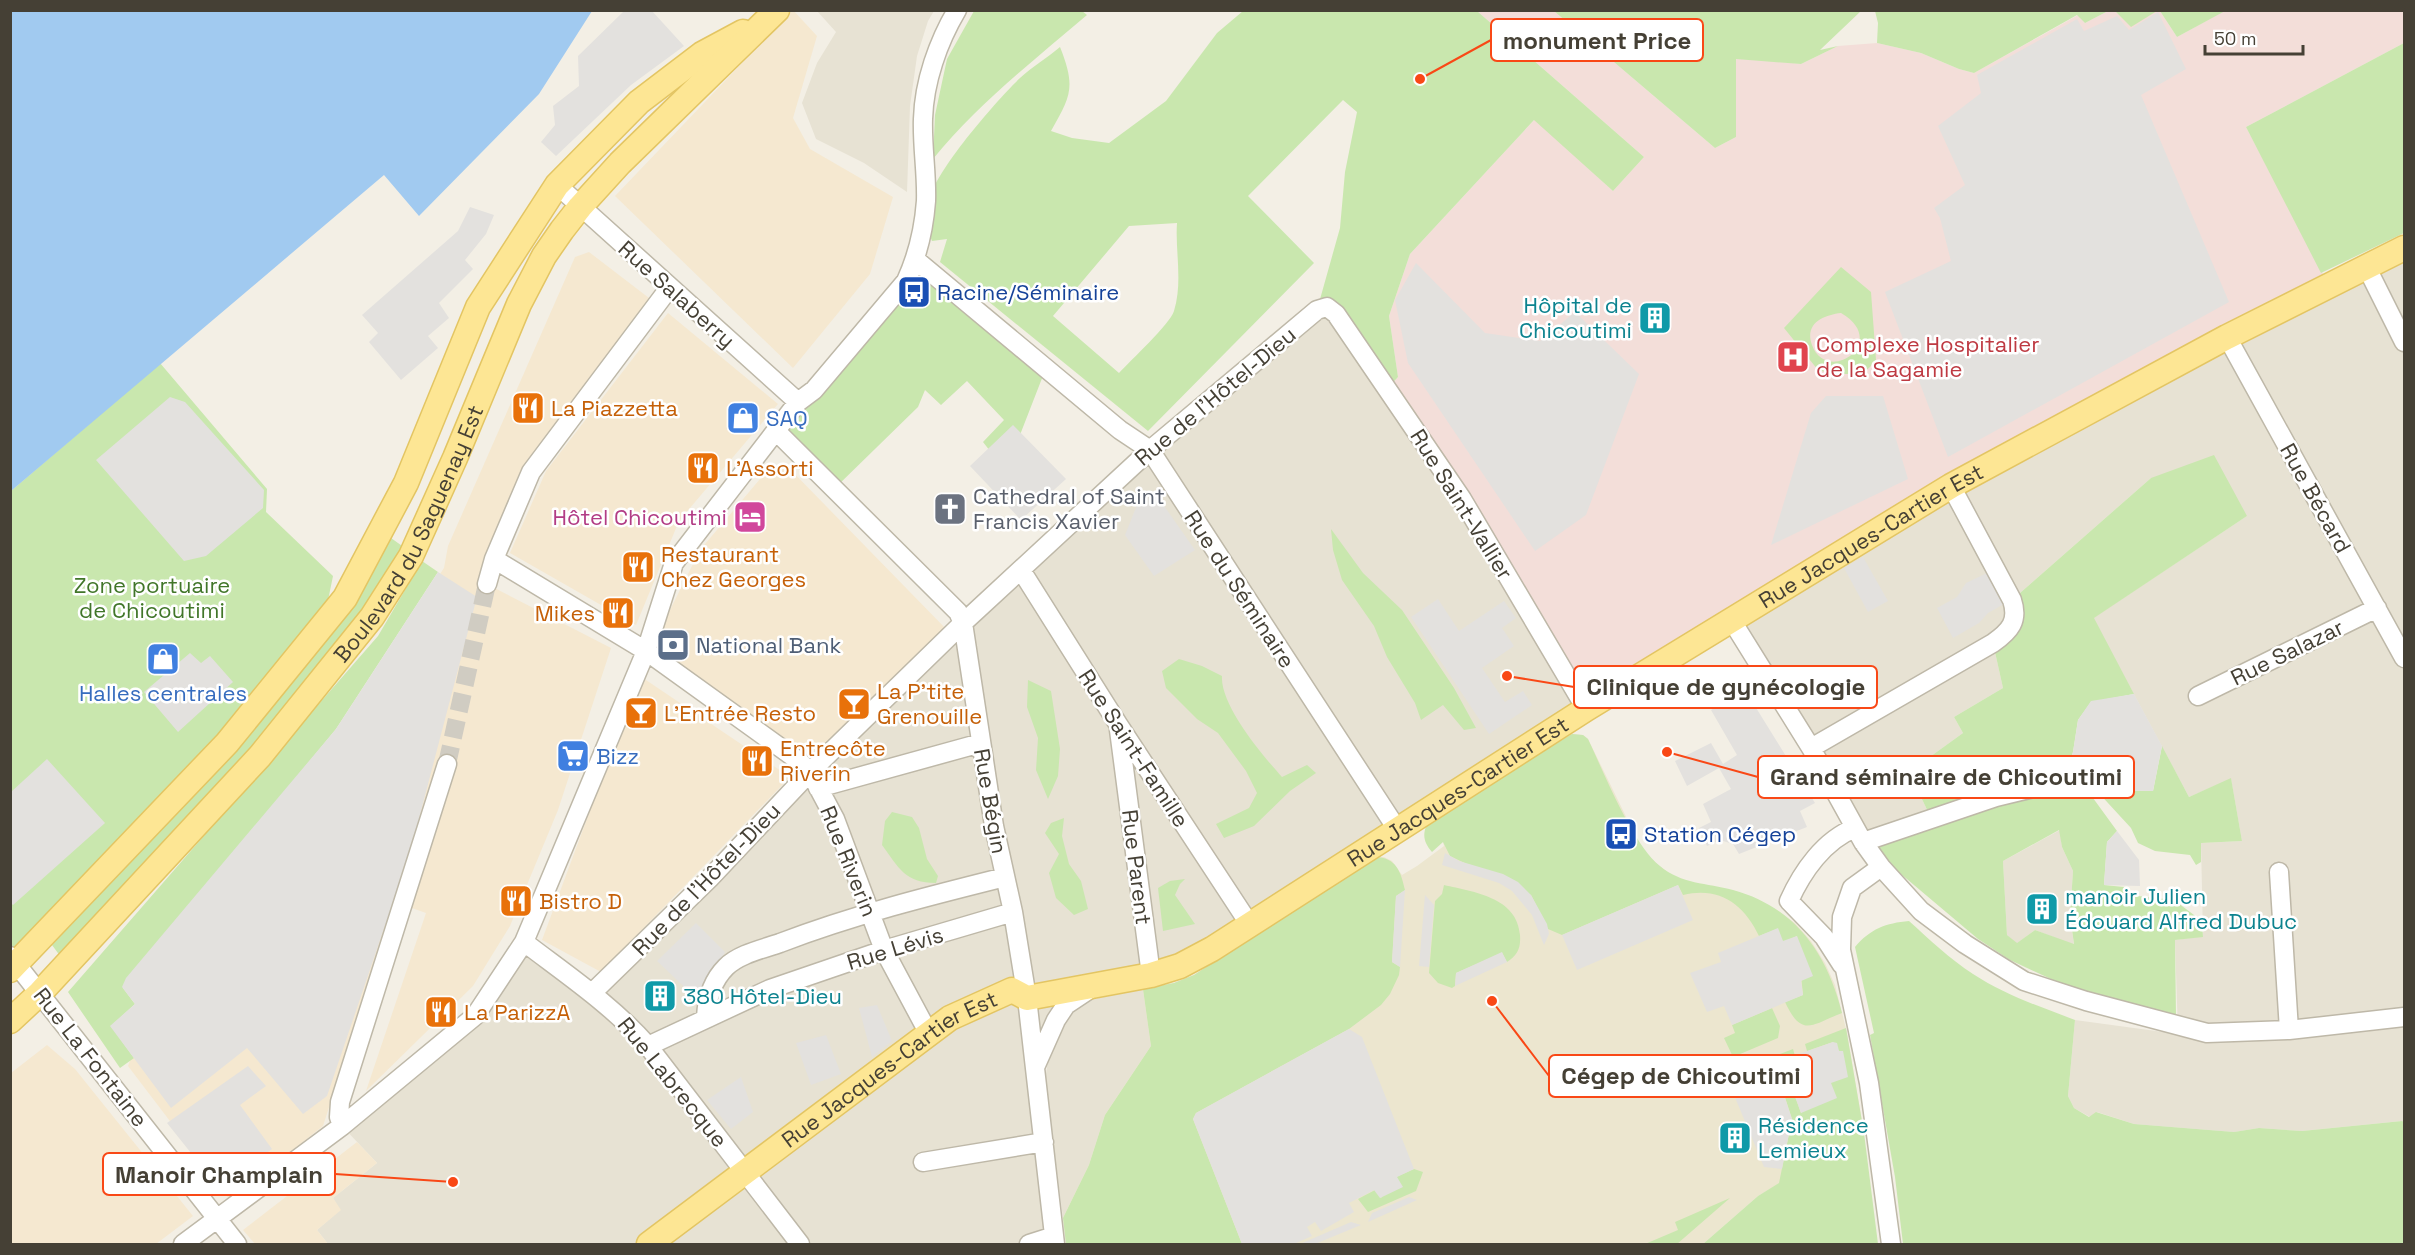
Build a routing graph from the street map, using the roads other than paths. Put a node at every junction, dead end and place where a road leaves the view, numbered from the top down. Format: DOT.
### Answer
graph roads {
  1 [pos="957,10"];
  2 [pos="772,15"];
  3 [pos="557,185"];
  4 [pos="580,207"];
  5 [pos="2404,248"];
  6 [pos="916,260"];
  7 [pos="2367,268"];
  8 [pos="670,287"];
  9 [pos="1327,307"];
  10 [pos="2228,337"];
  11 [pos="2404,342"];
  12 [pos="798,402"];
  13 [pos="776,431"];
  14 [pos="1150,450"];
  15 [pos="1951,486"];
  16 [pos="494,560"];
  17 [pos="1021,570"];
  18 [pos="487,584"];
  19 [pos="2377,608"];
  20 [pos="1732,621"];
  21 [pos="963,623"];
  22 [pos="645,651"];
  23 [pos="2404,658"];
  24 [pos="2198,696"];
  25 [pos="1586,709"];
  26 [pos="1118,724"];
  27 [pos="981,743"];
  28 [pos="1811,748"];
  29 [pos="447,764"];
  30 [pos="810,772"];
  31 [pos="2083,776"];
  32 [pos="818,788"];
  33 [pos="1397,830"];
  34 [pos="1859,835"];
  35 [pos="1881,867"];
  36 [pos="2278,872"];
  37 [pos="1005,877"];
  38 [pos="870,912"];
  39 [pos="1013,912"];
  40 [pos="1250,925"];
  41 [pos="524,942"];
  42 [pos="884,950"];
  43 [pos="13,963"];
  44 [pos="1843,967"];
  45 [pos="1151,975"];
  46 [pos="1097,985"];
  47 [pos="40,993"];
  48 [pos="592,993"];
  49 [pos="1027,998"];
  50 [pos="706,1017"];
  51 [pos="2404,1017"];
  52 [pos="10,1021"];
  53 [pos="2289,1030"];
  54 [pos="929,1034"];
  55 [pos="648,1046"];
  56 [pos="1035,1066"];
  57 [pos="342,1126"];
  58 [pos="1044,1142"];
  59 [pos="923,1162"];
  60 [pos="745,1171"];
  61 [pos="217,1219"];
  62 [pos="1054,1240"];
  63 [pos="183,1245"];
  64 [pos="237,1245"];
  65 [pos="649,1245"];
  66 [pos="800,1245"];
  67 [pos="1029,1245"];
  68 [pos="1891,1245"];
  1 -- 6 [label="street"];
  2 -- 3 [label="main road, Boulevard du Saguenay Est"];
  2 -- 4 [label="main road, Boulevard du Saguenay Est"];
  3 -- 4 [label="street, Rue Salaberry"];
  3 -- 43 [label="main road, Boulevard du Saguenay Est"];
  4 -- 8 [label="street, Rue Salaberry"];
  4 -- 47 [label="main road, Boulevard du Saguenay Est"];
  5 -- 7 [label="main road, Rue Jacques-Cartier Est"];
  6 -- 12 [label="street"];
  6 -- 14 [label="street, Rue du Séminaire"];
  7 -- 10 [label="main road, Rue Jacques-Cartier Est"];
  7 -- 11 [label="street"];
  8 -- 12 [label="street, Rue Salaberry"];
  8 -- 16 [label="street"];
  9 -- 14 [label="street, Rue de l'Hôtel-Dieu"];
  9 -- 25 [label="street, Rue Saint-Vallier"];
  10 -- 15 [label="main road, Rue Jacques-Cartier Est"];
  10 -- 19 [label="street, Rue Bécard"];
  12 -- 13 [label="street"];
  13 -- 21 [label="street, Rue Bégin"];
  13 -- 22 [label="street"];
  14 -- 17 [label="street, Rue de l'Hôtel-Dieu"];
  14 -- 33 [label="street, Rue du Séminaire"];
  15 -- 20 [label="main road, Rue Jacques-Cartier Est"];
  15 -- 28 [label="street"];
  16 -- 18 [label="street"];
  16 -- 22 [label="street, Rue Riverin"];
  17 -- 21 [label="street, Rue de l'Hôtel-Dieu"];
  17 -- 26 [label="street, Rue Saint-Famille"];
  19 -- 23 [label="street, Rue Bécard"];
  19 -- 24 [label="street, Rue Salazar"];
  20 -- 25 [label="main road, Rue Jacques-Cartier Est"];
  20 -- 28 [label="street"];
  21 -- 27 [label="street, Rue Bégin"];
  21 -- 30 [label="street, Rue de l'Hôtel-Dieu"];
  22 -- 30 [label="street, Rue Riverin"];
  22 -- 41 [label="street"];
  25 -- 33 [label="main road, Rue Jacques-Cartier Est"];
  26 -- 40 [label="street, Rue Saint-Famille"];
  26 -- 45 [label="street, Rue Parent"];
  27 -- 32 [label="street"];
  27 -- 37 [label="street, Rue Bégin"];
  28 -- 34 [label="street"];
  29 -- 57 [label="street"];
  30 -- 32 [label="street, Rue Riverin"];
  30 -- 48 [label="street, Rue de l'Hôtel-Dieu"];
  31 -- 34 [label="street"];
  32 -- 38 [label="street, Rue Riverin"];
  33 -- 40 [label="main road, Rue Jacques-Cartier Est"];
  34 -- 35 [label="street"];
  34 -- 44 [label="street"];
  35 -- 44 [label="street"];
  35 -- 53 [label="street"];
  36 -- 53 [label="street"];
  37 -- 38 [label="street"];
  37 -- 39 [label="street, Rue Bégin"];
  38 -- 42 [label="street, Rue Riverin"];
  38 -- 50 [label="street"];
  39 -- 42 [label="street, Rue Lévis"];
  39 -- 49 [label="street, Rue Bégin"];
  40 -- 45 [label="main road, Rue Jacques-Cartier Est"];
  41 -- 48 [label="street, Rue Labrecque"];
  41 -- 57 [label="street"];
  42 -- 50 [label="street, Rue Lévis"];
  42 -- 54 [label="street, Rue Riverin"];
  43 -- 47 [label="street, Rue La Fontaine"];
  44 -- 68 [label="street"];
  45 -- 46 [label="main road, Rue Jacques-Cartier Est"];
  46 -- 49 [label="main road, Rue Jacques-Cartier Est"];
  46 -- 56 [label="street"];
  47 -- 52 [label="main road, Boulevard du Saguenay Est"];
  47 -- 61 [label="street, Rue La Fontaine"];
  48 -- 55 [label="street, Rue Labrecque"];
  49 -- 54 [label="main road, Rue Jacques-Cartier Est"];
  49 -- 56 [label="street, Rue Bégin"];
  50 -- 55 [label="street, Rue Lévis"];
  51 -- 53 [label="street"];
  54 -- 60 [label="main road, Rue Jacques-Cartier Est"];
  55 -- 60 [label="street, Rue Labrecque"];
  56 -- 58 [label="street, Rue Bégin"];
  57 -- 61 [label="street"];
  58 -- 59 [label="street"];
  58 -- 62 [label="street, Rue Bégin"];
  60 -- 65 [label="main road, Rue Jacques-Cartier Est"];
  60 -- 66 [label="street, Rue Labrecque"];
  61 -- 63 [label="street"];
  61 -- 64 [label="street, Rue La Fontaine"];
  62 -- 67 [label="street"];
}
